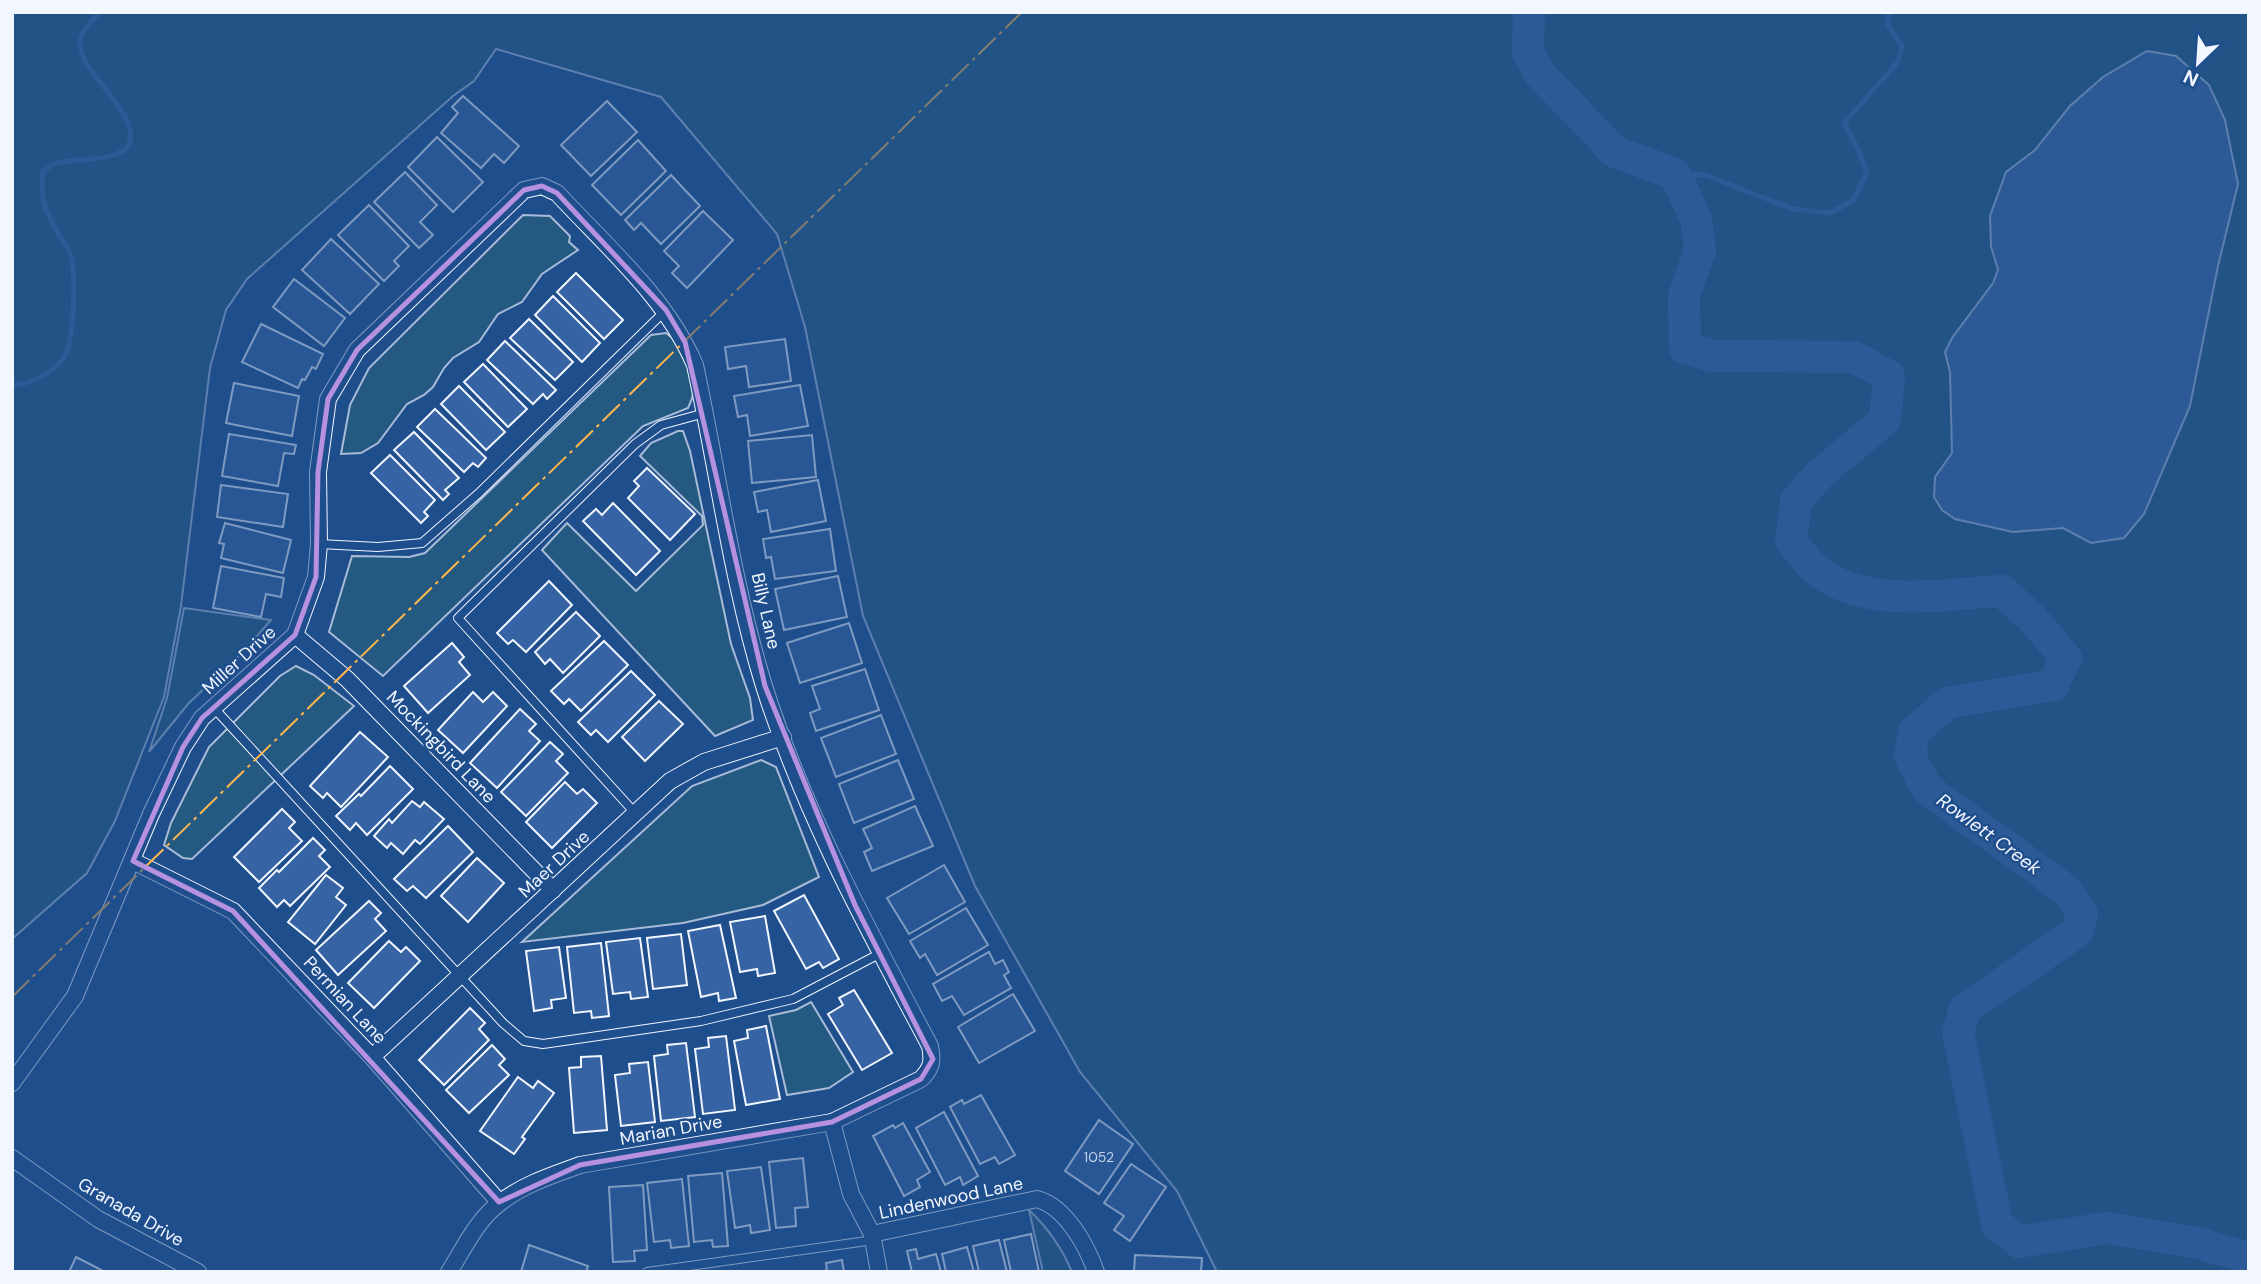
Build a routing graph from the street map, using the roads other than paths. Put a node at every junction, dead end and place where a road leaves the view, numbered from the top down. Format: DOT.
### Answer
graph roads {
  1 [pos="542,186"];
  2 [pos="666,310"];
  3 [pos="705,413"];
  4 [pos="319,544"];
  5 [pos="295,635"];
  6 [pos="214,709"];
  7 [pos="783,737"];
  8 [pos="636,814"];
  9 [pos="133,861"];
  10 [pos="553,890"];
  11 [pos="881,953"];
  12 [pos="462,975"];
  13 [pos="373,1057"];
  14 [pos="929,1071"];
  15 [pos="12,1083"];
  16 [pos="832,1122"];
  17 [pos="12,1158"];
  18 [pos="499,1202"];
  19 [pos="873,1237"];
  20 [pos="198,1272"];
  21 [pos="449,1272"];
  22 [pos="647,1272"];
  23 [pos="879,1272"];
  24 [pos="1097,1272"];
  1 -- 2 [label="street, Billy Lane"];
  1 -- 4 [label="street, Miller Drive"];
  2 -- 3 [label="street, Billy Lane"];
  2 -- 4 [label="lane"];
  3 -- 7 [label="street, Billy Lane"];
  3 -- 8 [label="lane"];
  4 -- 5 [label="street, Miller Drive"];
  5 -- 6 [label="street, Miller Drive"];
  5 -- 10 [label="street, Mockingbird Lane"];
  6 -- 9 [label="street, Miller Drive"];
  6 -- 12 [label="lane"];
  7 -- 8 [label="street, Maer Drive"];
  7 -- 11 [label="street, Billy Lane"];
  8 -- 10 [label="street, Maer Drive"];
  9 -- 13 [label="street, Permian Lane"];
  9 -- 15 [label="street, Miller Drive"];
  10 -- 12 [label="street, Maer Drive"];
  11 -- 12 [label="lane"];
  11 -- 14 [label="street, Billy Lane"];
  12 -- 13 [label="street, Maer Drive"];
  13 -- 18 [label="street, Permian Lane"];
  14 -- 16 [label="street, Marian Drive"];
  16 -- 18 [label="street, Marian Drive"];
  16 -- 19 [label="street"];
  17 -- 20 [label="street, Granada Drive"];
  18 -- 21 [label="street, Marian Drive"];
  19 -- 22 [label="lane"];
  19 -- 23 [label="street"];
  19 -- 24 [label="street, Lindenwood Lane"];
}
